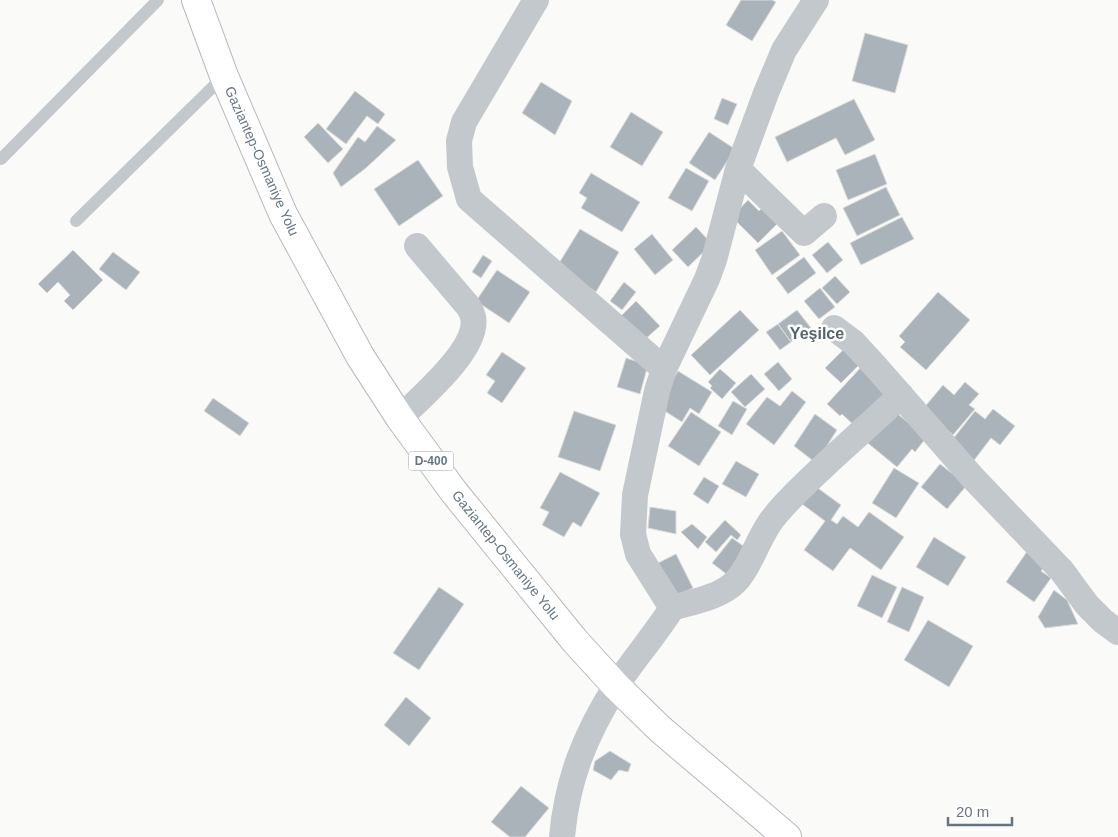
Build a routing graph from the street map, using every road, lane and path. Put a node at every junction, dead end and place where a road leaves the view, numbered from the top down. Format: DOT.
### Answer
graph roads {
  1 [pos="158,0"];
  2 [pos="196,0"];
  3 [pos="536,0"];
  4 [pos="816,0"];
  5 [pos="224,76"];
  6 [pos="1,159"];
  7 [pos="738,169"];
  8 [pos="824,216"];
  9 [pos="76,221"];
  10 [pos="416,246"];
  11 [pos="834,328"];
  12 [pos="664,370"];
  13 [pos="901,396"];
  14 [pos="400,418"];
  15 [pos="672,608"];
  16 [pos="1118,632"];
  17 [pos="616,686"];
  18 [pos="562,837"];
  19 [pos="788,837"];
  1 -- 6 [label="lane"];
  2 -- 5 [label="main road, Gaziantep-Osmaniye Yolu / D-400"];
  3 -- 12 [label="street"];
  4 -- 7 [label="street"];
  5 -- 9 [label="lane"];
  5 -- 14 [label="main road, Gaziantep-Osmaniye Yolu / D-400"];
  7 -- 8 [label="street"];
  7 -- 12 [label="street"];
  10 -- 14 [label="street"];
  11 -- 13 [label="street"];
  12 -- 15 [label="street"];
  13 -- 15 [label="street"];
  13 -- 16 [label="street"];
  14 -- 17 [label="main road, Gaziantep-Osmaniye Yolu / D-400"];
  15 -- 17 [label="street"];
  17 -- 18 [label="street"];
  17 -- 19 [label="main road, Gaziantep-Osmaniye Yolu / D-400"];
}
